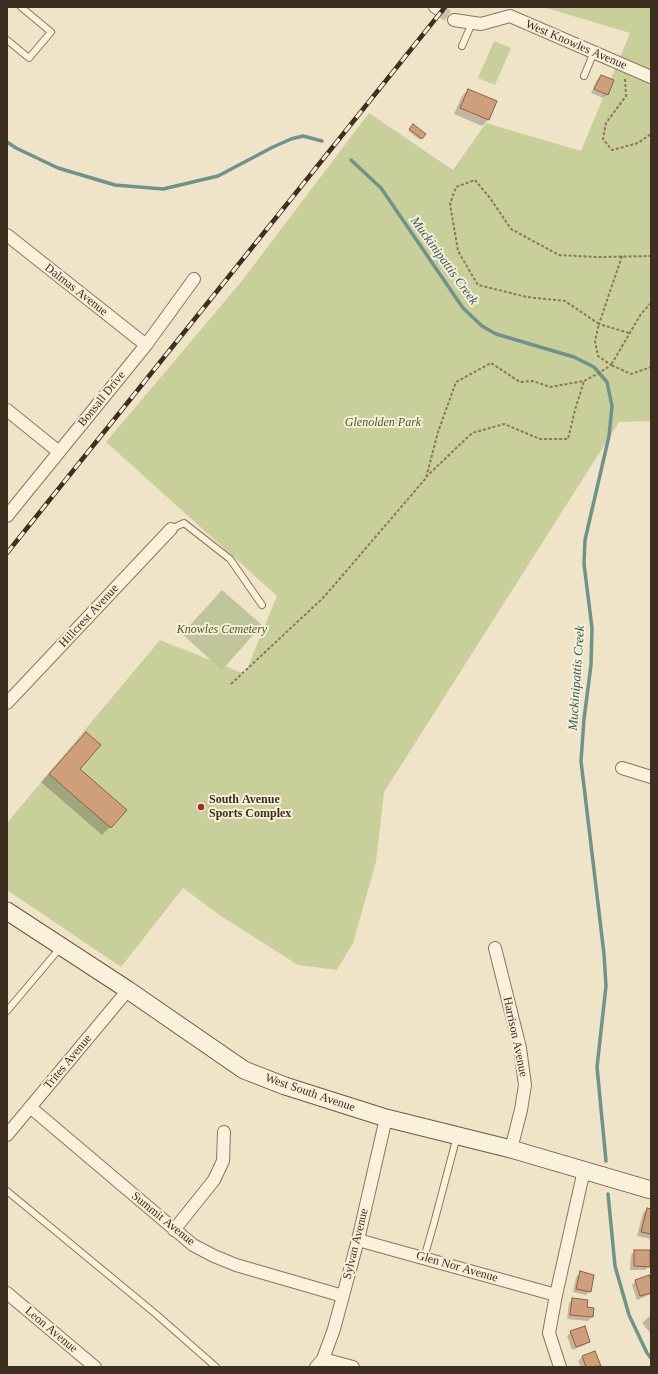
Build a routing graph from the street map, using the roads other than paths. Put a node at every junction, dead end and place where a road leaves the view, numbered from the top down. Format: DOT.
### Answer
graph roads {
  1 [pos="21,7"];
  2 [pos="454,20"];
  3 [pos="472,23"];
  4 [pos="7,40"];
  5 [pos="462,46"];
  6 [pos="594,52"];
  7 [pos="584,76"];
  8 [pos="651,76"];
  9 [pos="7,234"];
  10 [pos="194,279"];
  11 [pos="146,345"];
  12 [pos="7,410"];
  13 [pos="59,452"];
  14 [pos="7,516"];
  15 [pos="171,529"];
  16 [pos="262,605"];
  17 [pos="7,703"];
  18 [pos="622,768"];
  19 [pos="651,777"];
  20 [pos="7,911"];
  21 [pos="61,947"];
  22 [pos="495,948"];
  23 [pos="128,990"];
  24 [pos="7,1011"];
  25 [pos="30,1107"];
  26 [pos="386,1118"];
  27 [pos="224,1132"];
  28 [pos="7,1135"];
  29 [pos="457,1136"];
  30 [pos="511,1149"];
  31 [pos="584,1170"];
  32 [pos="651,1190"];
  33 [pos="7,1191"];
  34 [pos="174,1230"];
  35 [pos="358,1240"];
  36 [pos="424,1258"];
  37 [pos="7,1292"];
  38 [pos="556,1295"];
  39 [pos="343,1296"];
  40 [pos="320,1363"];
  41 [pos="95,1367"];
  42 [pos="216,1367"];
  43 [pos="353,1367"];
  44 [pos="560,1367"];
  1 -- 4 [label="lane"];
  2 -- 3 [label="street, West Knowles Avenue"];
  3 -- 5 [label="lane"];
  3 -- 6 [label="street, West Knowles Avenue"];
  6 -- 7 [label="lane"];
  6 -- 8 [label="street, West Knowles Avenue"];
  9 -- 11 [label="street, Dalmas Avenue"];
  10 -- 11 [label="street, Bonsall Drive"];
  11 -- 13 [label="street, Bonsall Drive"];
  12 -- 13 [label="street"];
  13 -- 14 [label="street, Bonsall Drive"];
  15 -- 16 [label="lane"];
  15 -- 17 [label="street, Hillcrest Avenue"];
  18 -- 19 [label="street"];
  20 -- 21 [label="street, West South Avenue"];
  21 -- 23 [label="street, West South Avenue"];
  21 -- 24 [label="lane"];
  22 -- 30 [label="street, Harrison Avenue"];
  23 -- 25 [label="street, Trites Avenue"];
  23 -- 26 [label="street, West South Avenue"];
  25 -- 28 [label="street, Trites Avenue"];
  25 -- 34 [label="street, Summit Avenue"];
  26 -- 29 [label="street, West South Avenue"];
  26 -- 35 [label="street, Sylvan Avenue"];
  27 -- 34 [label="street"];
  29 -- 30 [label="street, West South Avenue"];
  29 -- 36 [label="lane"];
  30 -- 31 [label="street, West South Avenue"];
  31 -- 32 [label="street, West South Avenue"];
  31 -- 38 [label="street"];
  33 -- 42 [label="lane"];
  34 -- 39 [label="street, Summit Avenue"];
  35 -- 36 [label="street, Glen Nor Avenue"];
  35 -- 39 [label="street, Sylvan Avenue"];
  36 -- 38 [label="street, Glen Nor Avenue"];
  37 -- 41 [label="street, Leon Avenue"];
  38 -- 44 [label="street"];
  39 -- 40 [label="street, Sylvan Avenue"];
  40 -- 43 [label="street"];
}
